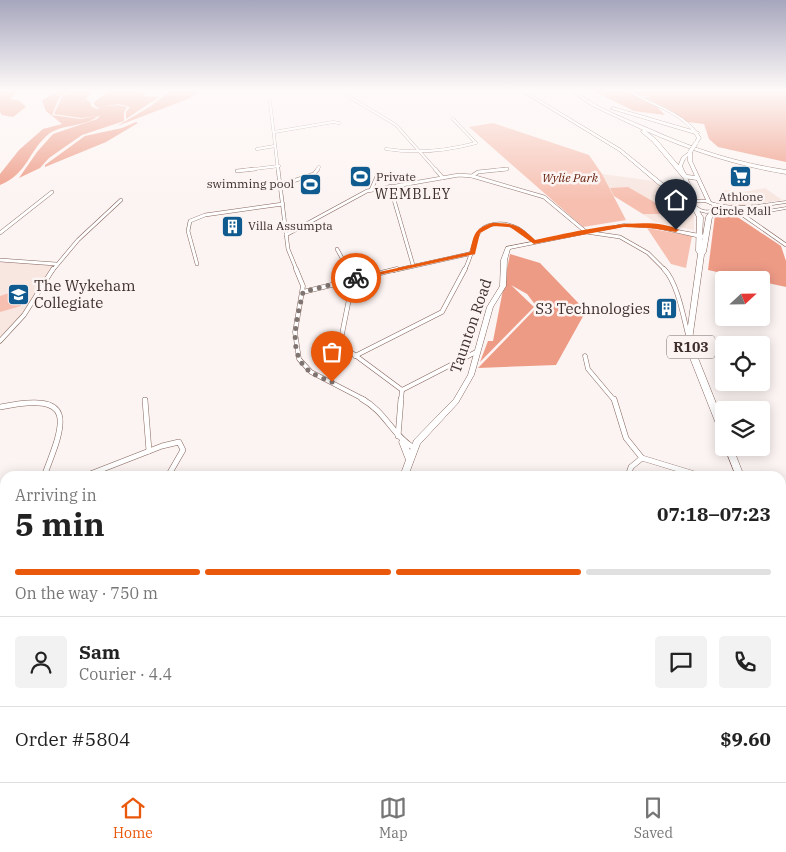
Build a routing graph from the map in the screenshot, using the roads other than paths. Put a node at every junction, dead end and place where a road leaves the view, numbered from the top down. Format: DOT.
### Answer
graph roads {
  1 [pos="273,127"];
  2 [pos="301,127"];
  3 [pos="397,127"];
  4 [pos="462,127"];
  5 [pos="582,127"];
  6 [pos="635,127"];
  7 [pos="645,127"];
  8 [pos="649,127"];
  9 [pos="678,127"];
  10 [pos="690,127"];
  11 [pos="274,132"];
  12 [pos="697,133"];
  13 [pos="276,146"];
  14 [pos="257,149"];
  15 [pos="386,149"];
  16 [pos="420,152"];
  17 [pos="690,152"];
  18 [pos="278,166"];
  19 [pos="319,167"];
  20 [pos="507,169"];
  21 [pos="237,170"];
  22 [pos="786,170"];
  23 [pos="382,174"];
  24 [pos="472,176"];
  25 [pos="685,177"];
  26 [pos="443,178"];
  27 [pos="697,178"];
  28 [pos="281,184"];
  29 [pos="390,186"];
  30 [pos="371,190"];
  31 [pos="52,192"];
  32 [pos="121,200"];
  33 [pos="709,202"];
  34 [pos="786,202"];
  35 [pos="283,204"];
  36 [pos="694,204"];
  37 [pos="714,204"];
  38 [pos="773,204"];
  39 [pos="732,207"];
  40 [pos="742,208"];
  41 [pos="780,208"];
  42 [pos="786,208"];
  43 [pos="713,211"];
  44 [pos="735,213"];
  45 [pos="747,215"];
  46 [pos="595,230"];
  47 [pos="586,232"];
  48 [pos="0,233"];
  49 [pos="605,233"];
  50 [pos="286,235"];
  51 [pos="703,236"];
  52 [pos="534,242"];
  53 [pos="786,245"];
  54 [pos="337,249"];
  55 [pos="473,253"];
  56 [pos="0,260"];
  57 [pos="56,264"];
  58 [pos="197,264"];
  59 [pos="413,265"];
  60 [pos="353,279"];
  61 [pos="303,292"];
  62 [pos="681,314"];
  63 [pos="692,318"];
  64 [pos="689,340"];
  65 [pos="0,341"];
  66 [pos="476,352"];
  67 [pos="354,356"];
  68 [pos="585,356"];
  69 [pos="402,390"];
  70 [pos="145,400"];
  71 [pos="0,407"];
  72 [pos="715,411"];
  73 [pos="400,439"];
  74 [pos="414,448"];
  75 [pos="148,451"];
  76 [pos="732,456"];
  77 [pos="642,458"];
  78 [pos="410,459"];
  79 [pos="46,471"];
  80 [pos="98,471"];
  81 [pos="171,471"];
  82 [pos="406,471"];
  83 [pos="630,471"];
  84 [pos="685,471"];
  85 [pos="738,471"];
  1 -- 11 [label="street"];
  2 -- 11 [label="street"];
  3 -- 16 [label="street"];
  4 -- 16 [label="street"];
  5 -- 36 [label="street"];
  6 -- 25 [label="highway"];
  7 -- 22 [label="highway"];
  8 -- 22 [label="highway"];
  9 -- 12 [label="highway"];
  10 -- 12 [label="street"];
  11 -- 13 [label="street"];
  12 -- 17 [label="street, bridge"];
  13 -- 14 [label="street"];
  13 -- 18 [label="street"];
  15 -- 16 [label="street"];
  16 -- 26 [label="street"];
  17 -- 25 [label="street"];
  17 -- 27 [label="street"];
  18 -- 21 [label="street"];
  18 -- 28 [label="street"];
  19 -- 28 [label="street"];
  20 -- 24 [label="street"];
  23 -- 30 [label="street"];
  24 -- 26 [label="street"];
  24 -- 47 [label="street"];
  25 -- 27 [label="highway"];
  25 -- 36 [label="street"];
  26 -- 29 [label="street"];
  27 -- 33 [label="street"];
  28 -- 35 [label="street"];
  29 -- 30 [label="street"];
  29 -- 59 [label="street"];
  30 -- 50 [label="street"];
  31 -- 48 [label="street"];
  32 -- 57 [label="street"];
  33 -- 36 [label="street"];
  33 -- 37 [label="street"];
  34 -- 38 [label="street"];
  35 -- 50 [label="street"];
  35 -- 58 [label="street"];
  36 -- 43 [label="street"];
  36 -- 51 [label="main road, R103"];
  37 -- 39 [label="street"];
  37 -- 43 [label="street, R103"];
  38 -- 40 [label="street"];
  38 -- 41 [label="street"];
  39 -- 40 [label="street"];
  39 -- 44 [label="street"];
  40 -- 45 [label="street"];
  41 -- 42 [label="street"];
  41 -- 45 [label="street"];
  43 -- 44 [label="street"];
  43 -- 51 [label="main road, R103"];
  44 -- 45 [label="street"];
  45 -- 53 [label="street"];
  46 -- 47 [label="street, Taunton Road"];
  46 -- 49 [label="street"];
  46 -- 51 [label="street, Taunton Road"];
  47 -- 49 [label="street"];
  47 -- 52 [label="street, Taunton Road"];
  49 -- 62 [label="street"];
  50 -- 61 [label="street"];
  51 -- 63 [label="main road, R103"];
  52 -- 55 [label="street"];
  52 -- 66 [label="street, Taunton Road"];
  54 -- 60 [label="street"];
  55 -- 59 [label="street"];
  55 -- 67 [label="street"];
  56 -- 57 [label="street"];
  57 -- 65 [label="street"];
  59 -- 60 [label="street"];
  60 -- 61 [label="street"];
  60 -- 67 [label="street"];
  61 -- 73 [label="street"];
  62 -- 63 [label="street"];
  62 -- 64 [label="street"];
  63 -- 64 [label="main road, R103"];
  64 -- 72 [label="main road, R103"];
  66 -- 69 [label="street"];
  66 -- 74 [label="street, Taunton Road"];
  67 -- 69 [label="street"];
  68 -- 77 [label="street"];
  69 -- 73 [label="street"];
  70 -- 75 [label="street"];
  71 -- 79 [label="street"];
  73 -- 74 [label="street"];
  73 -- 78 [label="street"];
  74 -- 78 [label="street, Taunton Road"];
  75 -- 80 [label="street"];
  75 -- 81 [label="street"];
  76 -- 85 [label="main road"];
  77 -- 83 [label="street"];
  77 -- 84 [label="street"];
  78 -- 82 [label="street, Taunton Road"];
}
